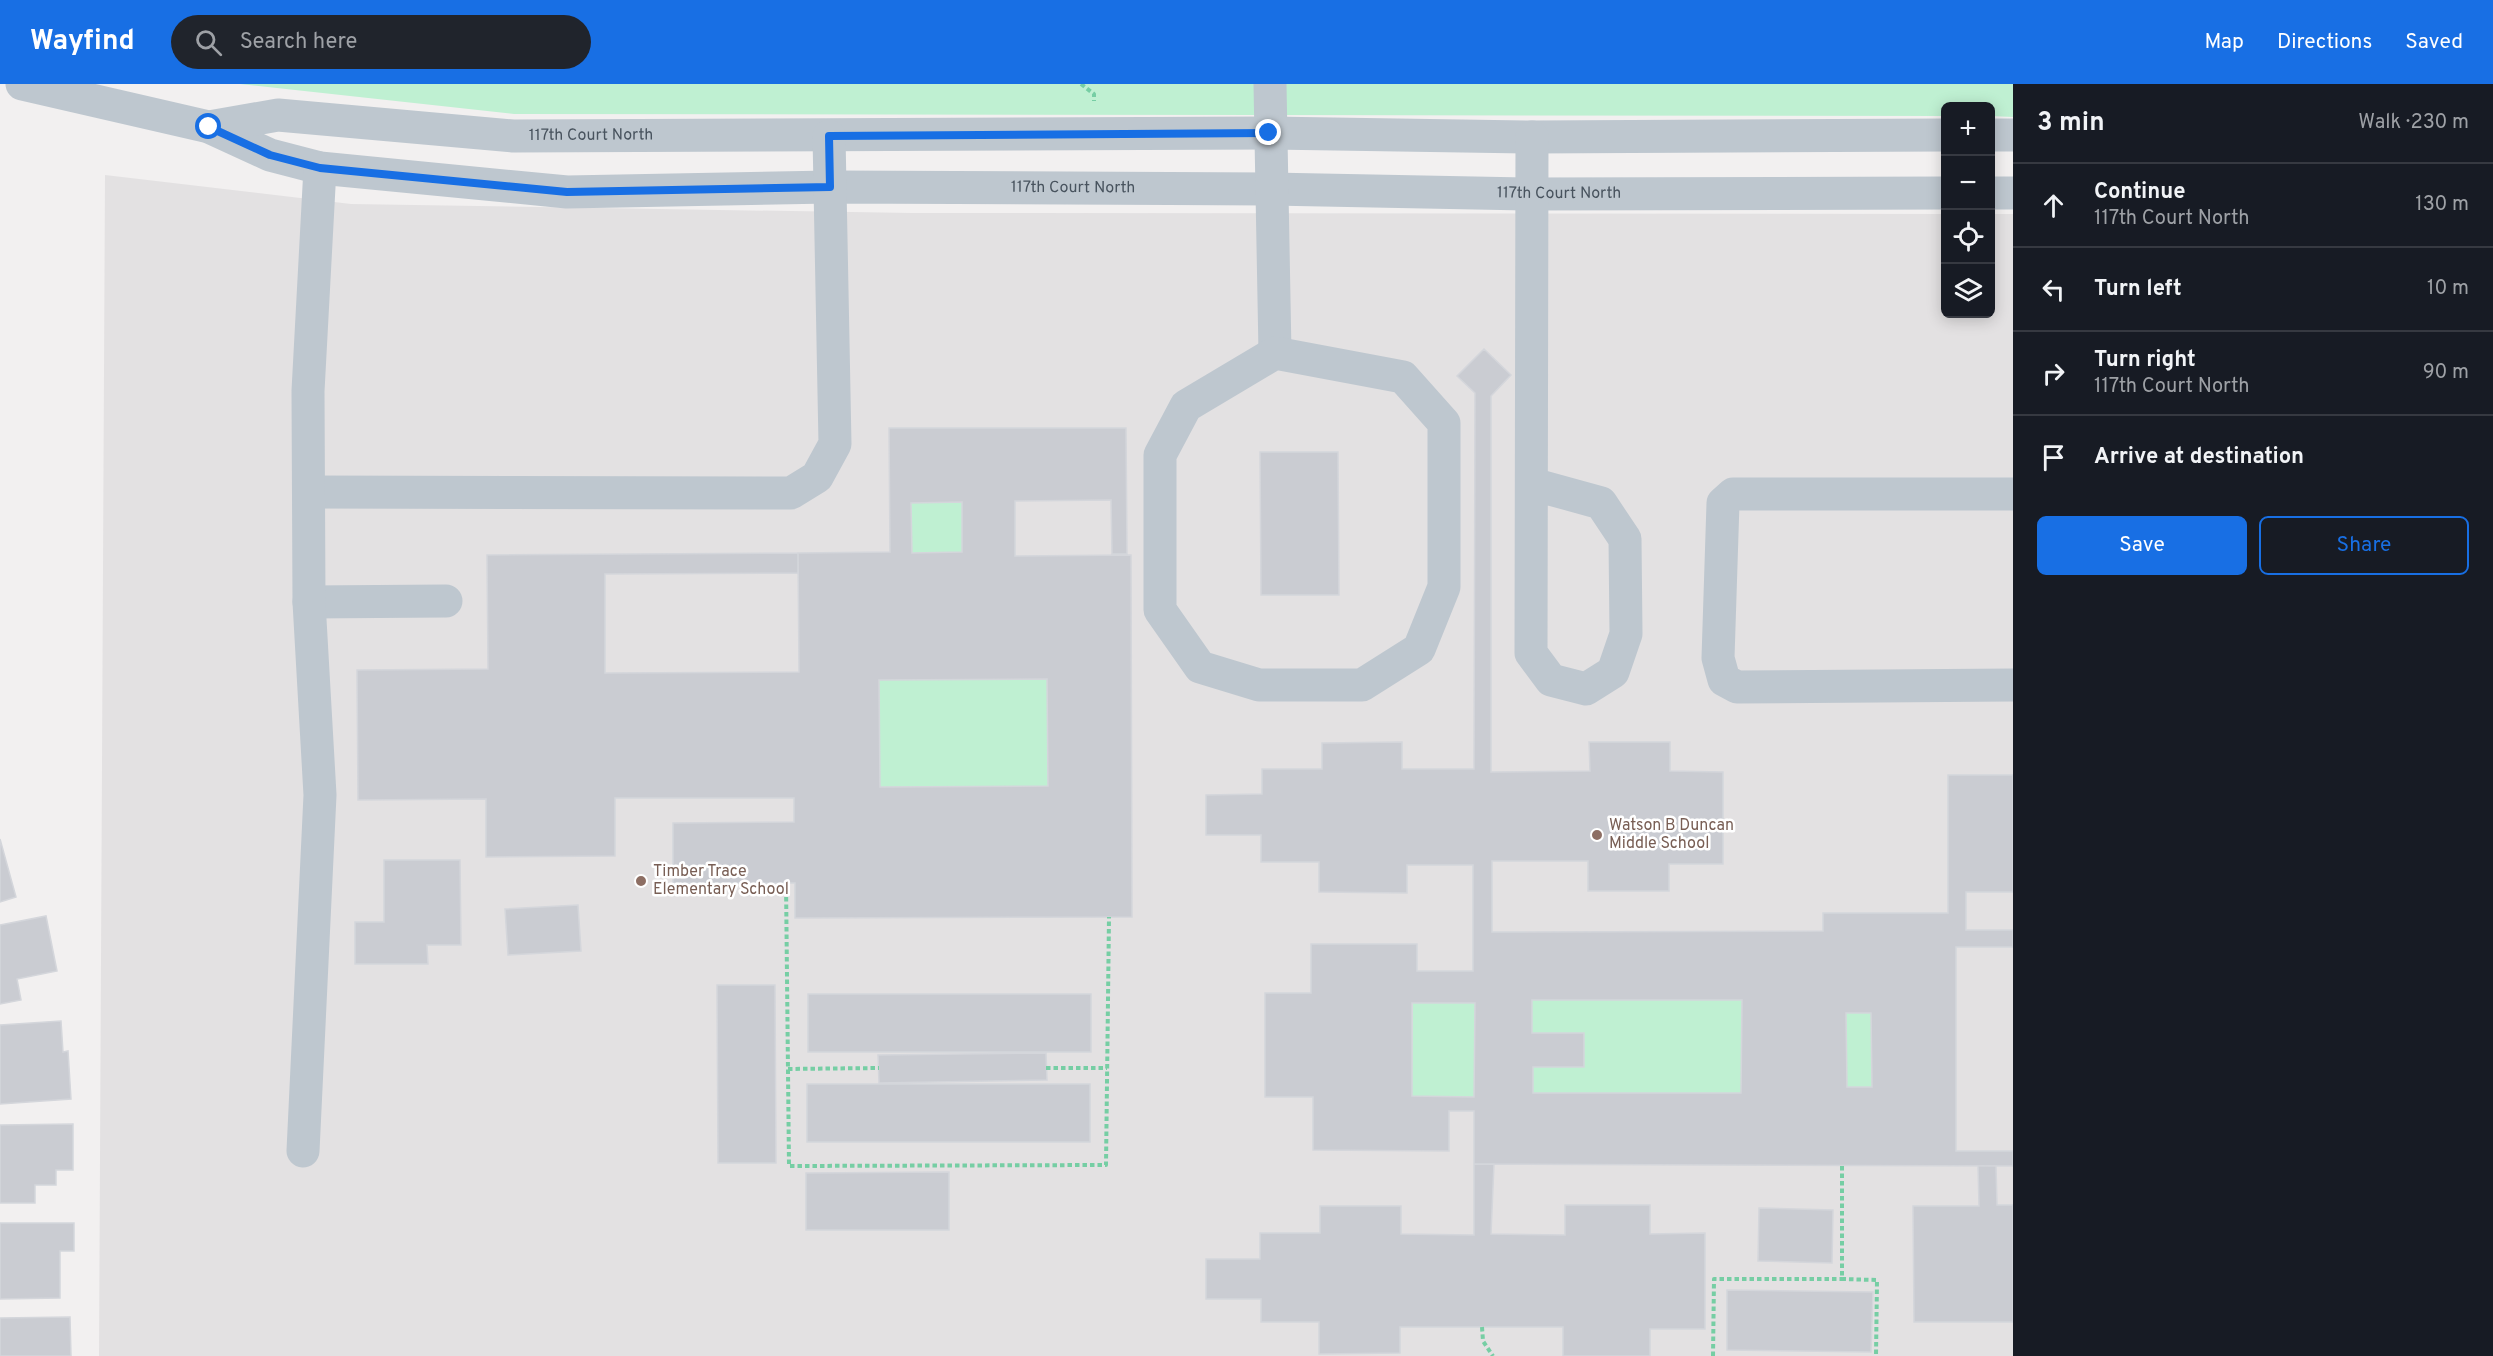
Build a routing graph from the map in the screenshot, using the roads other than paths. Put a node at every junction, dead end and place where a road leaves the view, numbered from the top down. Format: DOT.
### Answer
graph roads {
  1 [pos="22,84"];
  2 [pos="1270,84"];
  3 [pos="209,127"];
  4 [pos="1269,133"];
  5 [pos="1941,135"];
  6 [pos="1995,135"];
  7 [pos="2013,135"];
  8 [pos="829,136"];
  9 [pos="1532,137"];
  10 [pos="320,168"];
  11 [pos="830,187"];
  12 [pos="1270,189"];
  13 [pos="1941,193"];
  14 [pos="1995,193"];
  15 [pos="2013,193"];
  16 [pos="1532,194"];
  17 [pos="1275,353"];
  18 [pos="1532,484"];
  19 [pos="309,492"];
  20 [pos="2013,494"];
  21 [pos="446,601"];
  22 [pos="309,602"];
  23 [pos="2013,685"];
  24 [pos="303,1151"];
  1 -- 3 [label="street, 117th Court North"];
  2 -- 4 [label="street"];
  3 -- 8 [label="street, 117th Court North"];
  3 -- 10 [label="street, 117th Court North"];
  4 -- 8 [label="street, 117th Court North"];
  4 -- 9 [label="street, 117th Court North"];
  4 -- 12 [label="street"];
  5 -- 9 [label="street, 117th Court North"];
  6 -- 7 [label="street"];
  8 -- 11 [label="street"];
  9 -- 16 [label="street"];
  10 -- 11 [label="street, 117th Court North"];
  10 -- 19 [label="street"];
  11 -- 12 [label="street, 117th Court North"];
  11 -- 19 [label="street"];
  12 -- 16 [label="street, 117th Court North"];
  12 -- 17 [label="street"];
  13 -- 16 [label="street, 117th Court North"];
  14 -- 15 [label="street"];
  16 -- 18 [label="street"];
  17 -- 17 [label="street"];
  18 -- 18 [label="street"];
  19 -- 22 [label="street"];
  20 -- 23 [label="street"];
  21 -- 22 [label="street"];
  22 -- 24 [label="street"];
}
